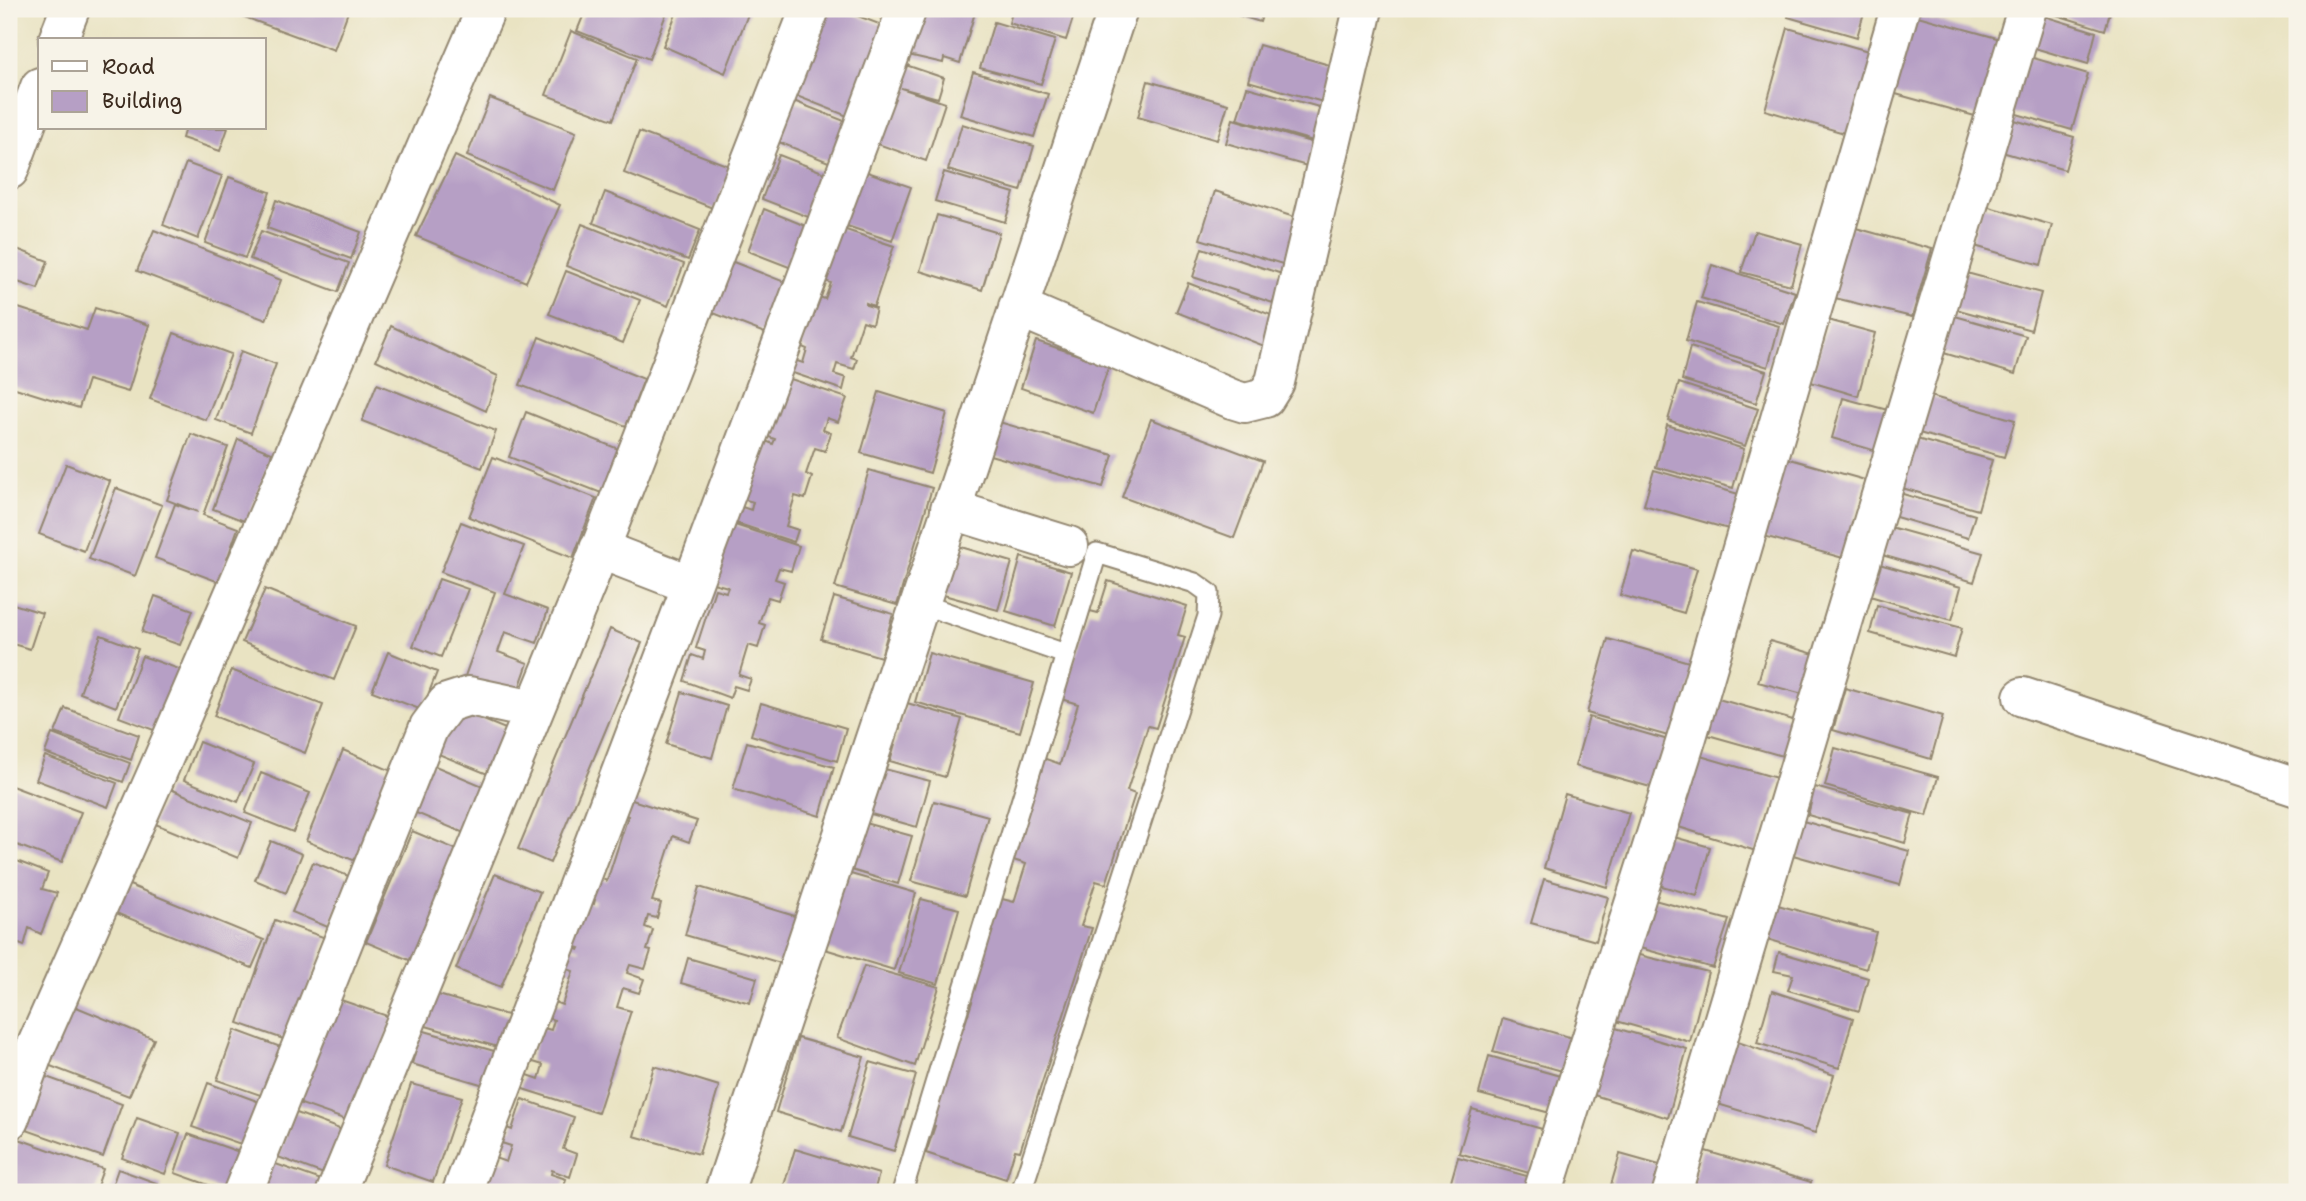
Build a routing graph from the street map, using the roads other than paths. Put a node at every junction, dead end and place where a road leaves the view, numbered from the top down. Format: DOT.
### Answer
graph roads {
  1 [pos="70,9"];
  2 [pos="486,9"];
  3 [pos="810,9"];
  4 [pos="908,9"];
  5 [pos="1118,9"];
  6 [pos="1363,9"];
  7 [pos="1900,9"];
  8 [pos="2027,9"];
  9 [pos="59,38"];
  10 [pos="38,92"];
  11 [pos="9,170"];
  12 [pos="1018,307"];
  13 [pos="950,509"];
  14 [pos="1069,546"];
  15 [pos="599,549"];
  16 [pos="692,585"];
  17 [pos="919,603"];
  18 [pos="1065,654"];
  19 [pos="2023,698"];
  20 [pos="534,710"];
  21 [pos="2297,787"];
  22 [pos="9,1120"];
  23 [pos="243,1192"];
  24 [pos="336,1192"];
  25 [pos="462,1192"];
  26 [pos="724,1192"];
  27 [pos="902,1192"];
  28 [pos="1021,1192"];
  29 [pos="1543,1192"];
  30 [pos="1672,1192"];
  1 -- 9 [label="street"];
  2 -- 22 [label="street"];
  3 -- 15 [label="street"];
  4 -- 16 [label="street"];
  5 -- 12 [label="street"];
  6 -- 12 [label="street"];
  7 -- 29 [label="street"];
  8 -- 30 [label="street"];
  10 -- 11 [label="street"];
  12 -- 13 [label="street"];
  13 -- 14 [label="street"];
  13 -- 17 [label="street"];
  15 -- 16 [label="street"];
  15 -- 20 [label="street"];
  16 -- 25 [label="street"];
  17 -- 18 [label="lane"];
  17 -- 26 [label="street"];
  18 -- 27 [label="lane"];
  18 -- 28 [label="lane"];
  19 -- 21 [label="street"];
  20 -- 23 [label="street"];
  20 -- 24 [label="street"];
}
